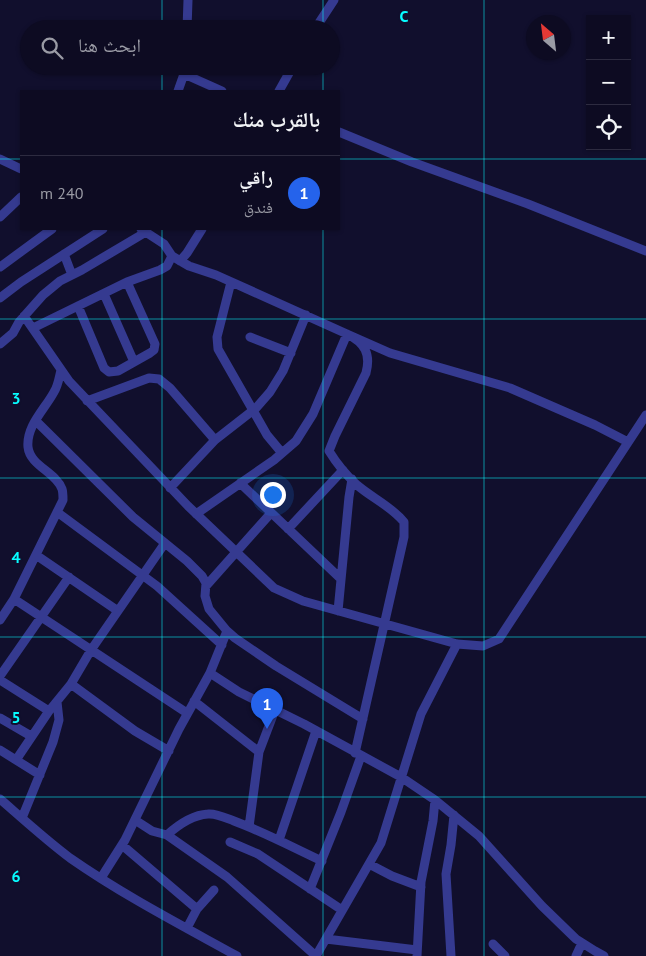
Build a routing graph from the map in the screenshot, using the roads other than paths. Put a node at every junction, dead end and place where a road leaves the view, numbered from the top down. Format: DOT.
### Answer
graph roads {
  1 [pos="188,0"];
  2 [pos="334,0"];
  3 [pos="187,20"];
  4 [pos="321,20"];
  5 [pos="183,75"];
  6 [pos="193,75"];
  7 [pos="288,75"];
  8 [pos="178,90"];
  9 [pos="220,90"];
  10 [pos="280,90"];
  11 [pos="340,132"];
  12 [pos="0,159"];
  13 [pos="20,169"];
  14 [pos="20,198"];
  15 [pos="0,217"];
  16 [pos="51,230"];
  17 [pos="101,230"];
  18 [pos="201,230"];
  19 [pos="144,231"];
  20 [pos="646,251"];
  21 [pos="64,254"];
  22 [pos="172,256"];
  23 [pos="180,261"];
  24 [pos="0,267"];
  25 [pos="72,275"];
  26 [pos="127,282"];
  27 [pos="231,282"];
  28 [pos="104,294"];
  29 [pos="0,298"];
  30 [pos="78,306"];
  31 [pos="306,315"];
  32 [pos="24,316"];
  33 [pos="33,328"];
  34 [pos="348,334"];
  35 [pos="250,337"];
  36 [pos="0,344"];
  37 [pos="291,353"];
  38 [pos="134,362"];
  39 [pos="61,370"];
  40 [pos="87,401"];
  41 [pos="253,410"];
  42 [pos="646,415"];
  43 [pos="36,421"];
  44 [pos="215,440"];
  45 [pos="628,442"];
  46 [pos="282,453"];
  47 [pos="343,470"];
  48 [pos="352,479"];
  49 [pos="240,483"];
  50 [pos="170,488"];
  51 [pos="57,512"];
  52 [pos="271,513"];
  53 [pos="196,514"];
  54 [pos="288,529"];
  55 [pos="165,543"];
  56 [pos="236,552"];
  57 [pos="36,555"];
  58 [pos="142,575"];
  59 [pos="69,577"];
  60 [pos="341,579"];
  61 [pos="206,586"];
  62 [pos="14,599"];
  63 [pos="118,611"];
  64 [pos="338,611"];
  65 [pos="42,617"];
  66 [pos="0,620"];
  67 [pos="384,624"];
  68 [pos="228,631"];
  69 [pos="457,644"];
  70 [pos="222,645"];
  71 [pos="91,650"];
  72 [pos="210,673"];
  73 [pos="0,676"];
  74 [pos="0,680"];
  75 [pos="71,684"];
  76 [pos="194,701"];
  77 [pos="57,702"];
  78 [pos="275,710"];
  79 [pos="49,711"];
  80 [pos="188,713"];
  81 [pos="0,718"];
  82 [pos="363,719"];
  83 [pos="316,731"];
  84 [pos="31,736"];
  85 [pos="0,750"];
  86 [pos="168,751"];
  87 [pos="259,752"];
  88 [pos="358,754"];
  89 [pos="16,760"];
  90 [pos="40,775"];
  91 [pos="402,777"];
  92 [pos="0,799"];
  93 [pos="435,800"];
  94 [pos="454,815"];
  95 [pos="22,818"];
  96 [pos="135,820"];
  97 [pos="249,827"];
  98 [pos="167,836"];
  99 [pos="279,840"];
  100 [pos="230,842"];
  101 [pos="122,845"];
  102 [pos="322,861"];
  103 [pos="369,864"];
  104 [pos="101,878"];
  105 [pos="421,887"];
  106 [pos="310,889"];
  107 [pos="214,890"];
  108 [pos="197,909"];
  109 [pos="342,910"];
  110 [pos="187,928"];
  111 [pos="326,939"];
  112 [pos="582,943"];
  113 [pos="493,944"];
  114 [pos="417,953"];
  115 [pos="237,956"];
  116 [pos="316,956"];
  117 [pos="452,956"];
  118 [pos="505,956"];
  119 [pos="576,956"];
  120 [pos="604,956"];
  1 -- 3 [label="street"];
  2 -- 4 [label="street"];
  5 -- 8 [label="street"];
  6 -- 9 [label="street"];
  7 -- 10 [label="street"];
  11 -- 20 [label="street"];
  12 -- 13 [label="street"];
  14 -- 15 [label="street"];
  16 -- 24 [label="street"];
  17 -- 21 [label="street"];
  18 -- 23 [label="street"];
  19 -- 22 [label="street"];
  19 -- 25 [label="street"];
  21 -- 25 [label="street"];
  21 -- 29 [label="street"];
  22 -- 23 [label="street"];
  22 -- 26 [label="street"];
  23 -- 27 [label="street"];
  25 -- 32 [label="street"];
  26 -- 28 [label="street"];
  26 -- 38 [label="street"];
  27 -- 31 [label="street"];
  27 -- 41 [label="street"];
  28 -- 30 [label="street"];
  28 -- 38 [label="street"];
  30 -- 33 [label="street"];
  30 -- 38 [label="street"];
  31 -- 34 [label="street"];
  31 -- 37 [label="street"];
  32 -- 33 [label="street"];
  32 -- 36 [label="street"];
  33 -- 39 [label="street"];
  34 -- 45 [label="street"];
  34 -- 46 [label="street"];
  34 -- 47 [label="street"];
  35 -- 37 [label="street"];
  37 -- 41 [label="street"];
  39 -- 40 [label="street"];
  39 -- 43 [label="street"];
  40 -- 44 [label="street"];
  40 -- 50 [label="street"];
  41 -- 44 [label="street"];
  41 -- 46 [label="street"];
  42 -- 45 [label="street"];
  43 -- 51 [label="street"];
  43 -- 55 [label="street"];
  44 -- 50 [label="street"];
  45 -- 69 [label="street"];
  46 -- 49 [label="street"];
  47 -- 48 [label="street"];
  47 -- 54 [label="street"];
  48 -- 60 [label="street"];
  48 -- 67 [label="street"];
  49 -- 52 [label="street"];
  49 -- 53 [label="street"];
  50 -- 53 [label="street"];
  51 -- 57 [label="street"];
  51 -- 58 [label="street"];
  52 -- 54 [label="street"];
  52 -- 56 [label="street"];
  53 -- 56 [label="street"];
  54 -- 60 [label="street"];
  55 -- 58 [label="street"];
  55 -- 61 [label="street"];
  56 -- 61 [label="street"];
  56 -- 64 [label="street"];
  57 -- 59 [label="street"];
  57 -- 62 [label="street"];
  58 -- 63 [label="street"];
  58 -- 70 [label="street"];
  59 -- 63 [label="street"];
  59 -- 65 [label="street"];
  60 -- 64 [label="street"];
  61 -- 68 [label="street"];
  62 -- 65 [label="street"];
  62 -- 66 [label="street"];
  63 -- 71 [label="street"];
  64 -- 67 [label="street"];
  65 -- 71 [label="street"];
  65 -- 73 [label="street"];
  67 -- 69 [label="street"];
  67 -- 82 [label="street"];
  68 -- 70 [label="street"];
  68 -- 82 [label="street"];
  69 -- 91 [label="street"];
  70 -- 72 [label="street"];
  71 -- 75 [label="street"];
  71 -- 80 [label="street"];
  72 -- 76 [label="street"];
  72 -- 78 [label="street"];
  74 -- 79 [label="street"];
  75 -- 77 [label="street"];
  75 -- 86 [label="street"];
  76 -- 80 [label="street"];
  76 -- 87 [label="street"];
  77 -- 79 [label="street"];
  77 -- 90 [label="street"];
  78 -- 83 [label="street"];
  78 -- 87 [label="street"];
  79 -- 84 [label="street"];
  80 -- 86 [label="street"];
  81 -- 84 [label="street"];
  82 -- 88 [label="street"];
  83 -- 88 [label="street"];
  83 -- 99 [label="street"];
  84 -- 89 [label="street"];
  85 -- 89 [label="street"];
  86 -- 96 [label="street"];
  87 -- 97 [label="street"];
  88 -- 91 [label="street"];
  88 -- 102 [label="street"];
  89 -- 90 [label="street"];
  90 -- 95 [label="street"];
  91 -- 93 [label="street"];
  91 -- 103 [label="street"];
  92 -- 95 [label="street"];
  93 -- 94 [label="street"];
  93 -- 105 [label="street"];
  94 -- 112 [label="street"];
  94 -- 117 [label="street"];
  95 -- 104 [label="street"];
  96 -- 98 [label="street"];
  96 -- 101 [label="street"];
  97 -- 98 [label="street"];
  97 -- 99 [label="street"];
  98 -- 116 [label="street"];
  99 -- 102 [label="street"];
  100 -- 106 [label="street"];
  101 -- 104 [label="street"];
  101 -- 108 [label="street"];
  102 -- 106 [label="street"];
  103 -- 105 [label="street"];
  103 -- 109 [label="street"];
  104 -- 110 [label="street"];
  105 -- 114 [label="street"];
  106 -- 109 [label="street"];
  107 -- 108 [label="street"];
  108 -- 110 [label="street"];
  109 -- 111 [label="street"];
  110 -- 115 [label="street"];
  111 -- 114 [label="street"];
  111 -- 116 [label="street"];
  112 -- 119 [label="street"];
  112 -- 120 [label="street"];
  113 -- 118 [label="street"];
}
